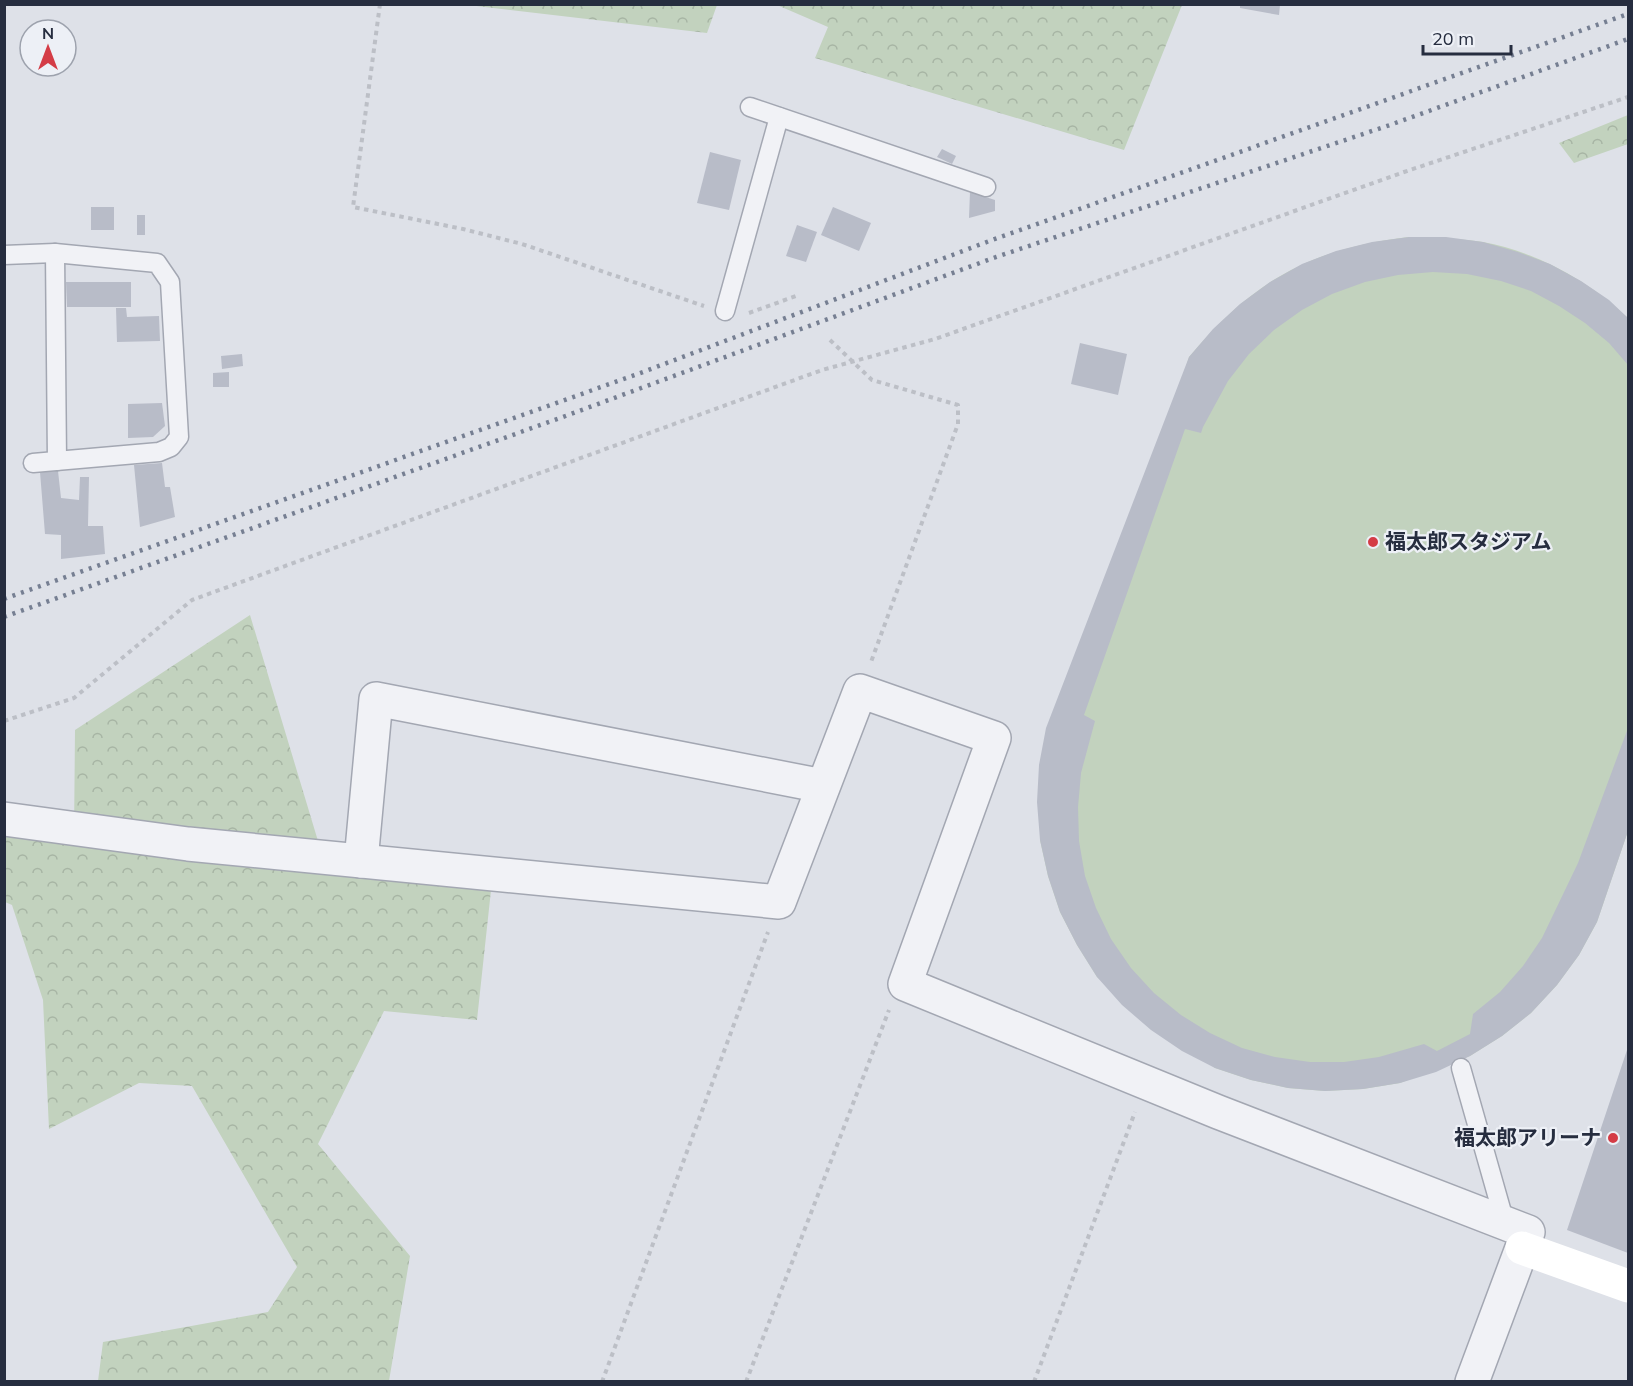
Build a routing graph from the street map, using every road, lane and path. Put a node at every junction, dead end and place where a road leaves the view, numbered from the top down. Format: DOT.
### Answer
graph roads {
  1 [pos="380,4"];
  2 [pos="1629,97"];
  3 [pos="750,107"];
  4 [pos="778,117"];
  5 [pos="986,187"];
  6 [pos="55,253"];
  7 [pos="4,255"];
  8 [pos="796,296"];
  9 [pos="725,311"];
  10 [pos="830,340"];
  11 [pos="851,362"];
  12 [pos="57,461"];
  13 [pos="33,463"];
  14 [pos="860,691"];
  15 [pos="4,721"];
  16 [pos="823,786"];
  17 [pos="4,819"];
  18 [pos="361,861"];
  19 [pos="779,902"];
  20 [pos="905,984"];
  21 [pos="1461,1068"];
  22 [pos="1146,1083"];
  23 [pos="1514,1236"];
  24 [pos="1629,1286"];
  25 [pos="602,1382"];
  26 [pos="746,1382"];
  27 [pos="1034,1382"];
  28 [pos="1472,1382"];
  1 -- 9 [label="path"];
  2 -- 11 [label="path"];
  3 -- 4 [label="lane"];
  4 -- 5 [label="lane"];
  4 -- 9 [label="lane"];
  6 -- 7 [label="lane"];
  6 -- 12 [label="lane"];
  6 -- 12 [label="lane"];
  8 -- 9 [label="path"];
  10 -- 11 [label="path"];
  11 -- 14 [label="path"];
  11 -- 15 [label="path"];
  12 -- 13 [label="lane"];
  14 -- 16 [label="street"];
  14 -- 20 [label="street"];
  16 -- 18 [label="street"];
  16 -- 19 [label="street"];
  17 -- 18 [label="street"];
  18 -- 19 [label="street"];
  19 -- 25 [label="path"];
  20 -- 22 [label="street"];
  20 -- 26 [label="path"];
  21 -- 23 [label="lane"];
  22 -- 23 [label="street"];
  22 -- 27 [label="path"];
  23 -- 24 [label="street"];
  23 -- 28 [label="street"];
}
